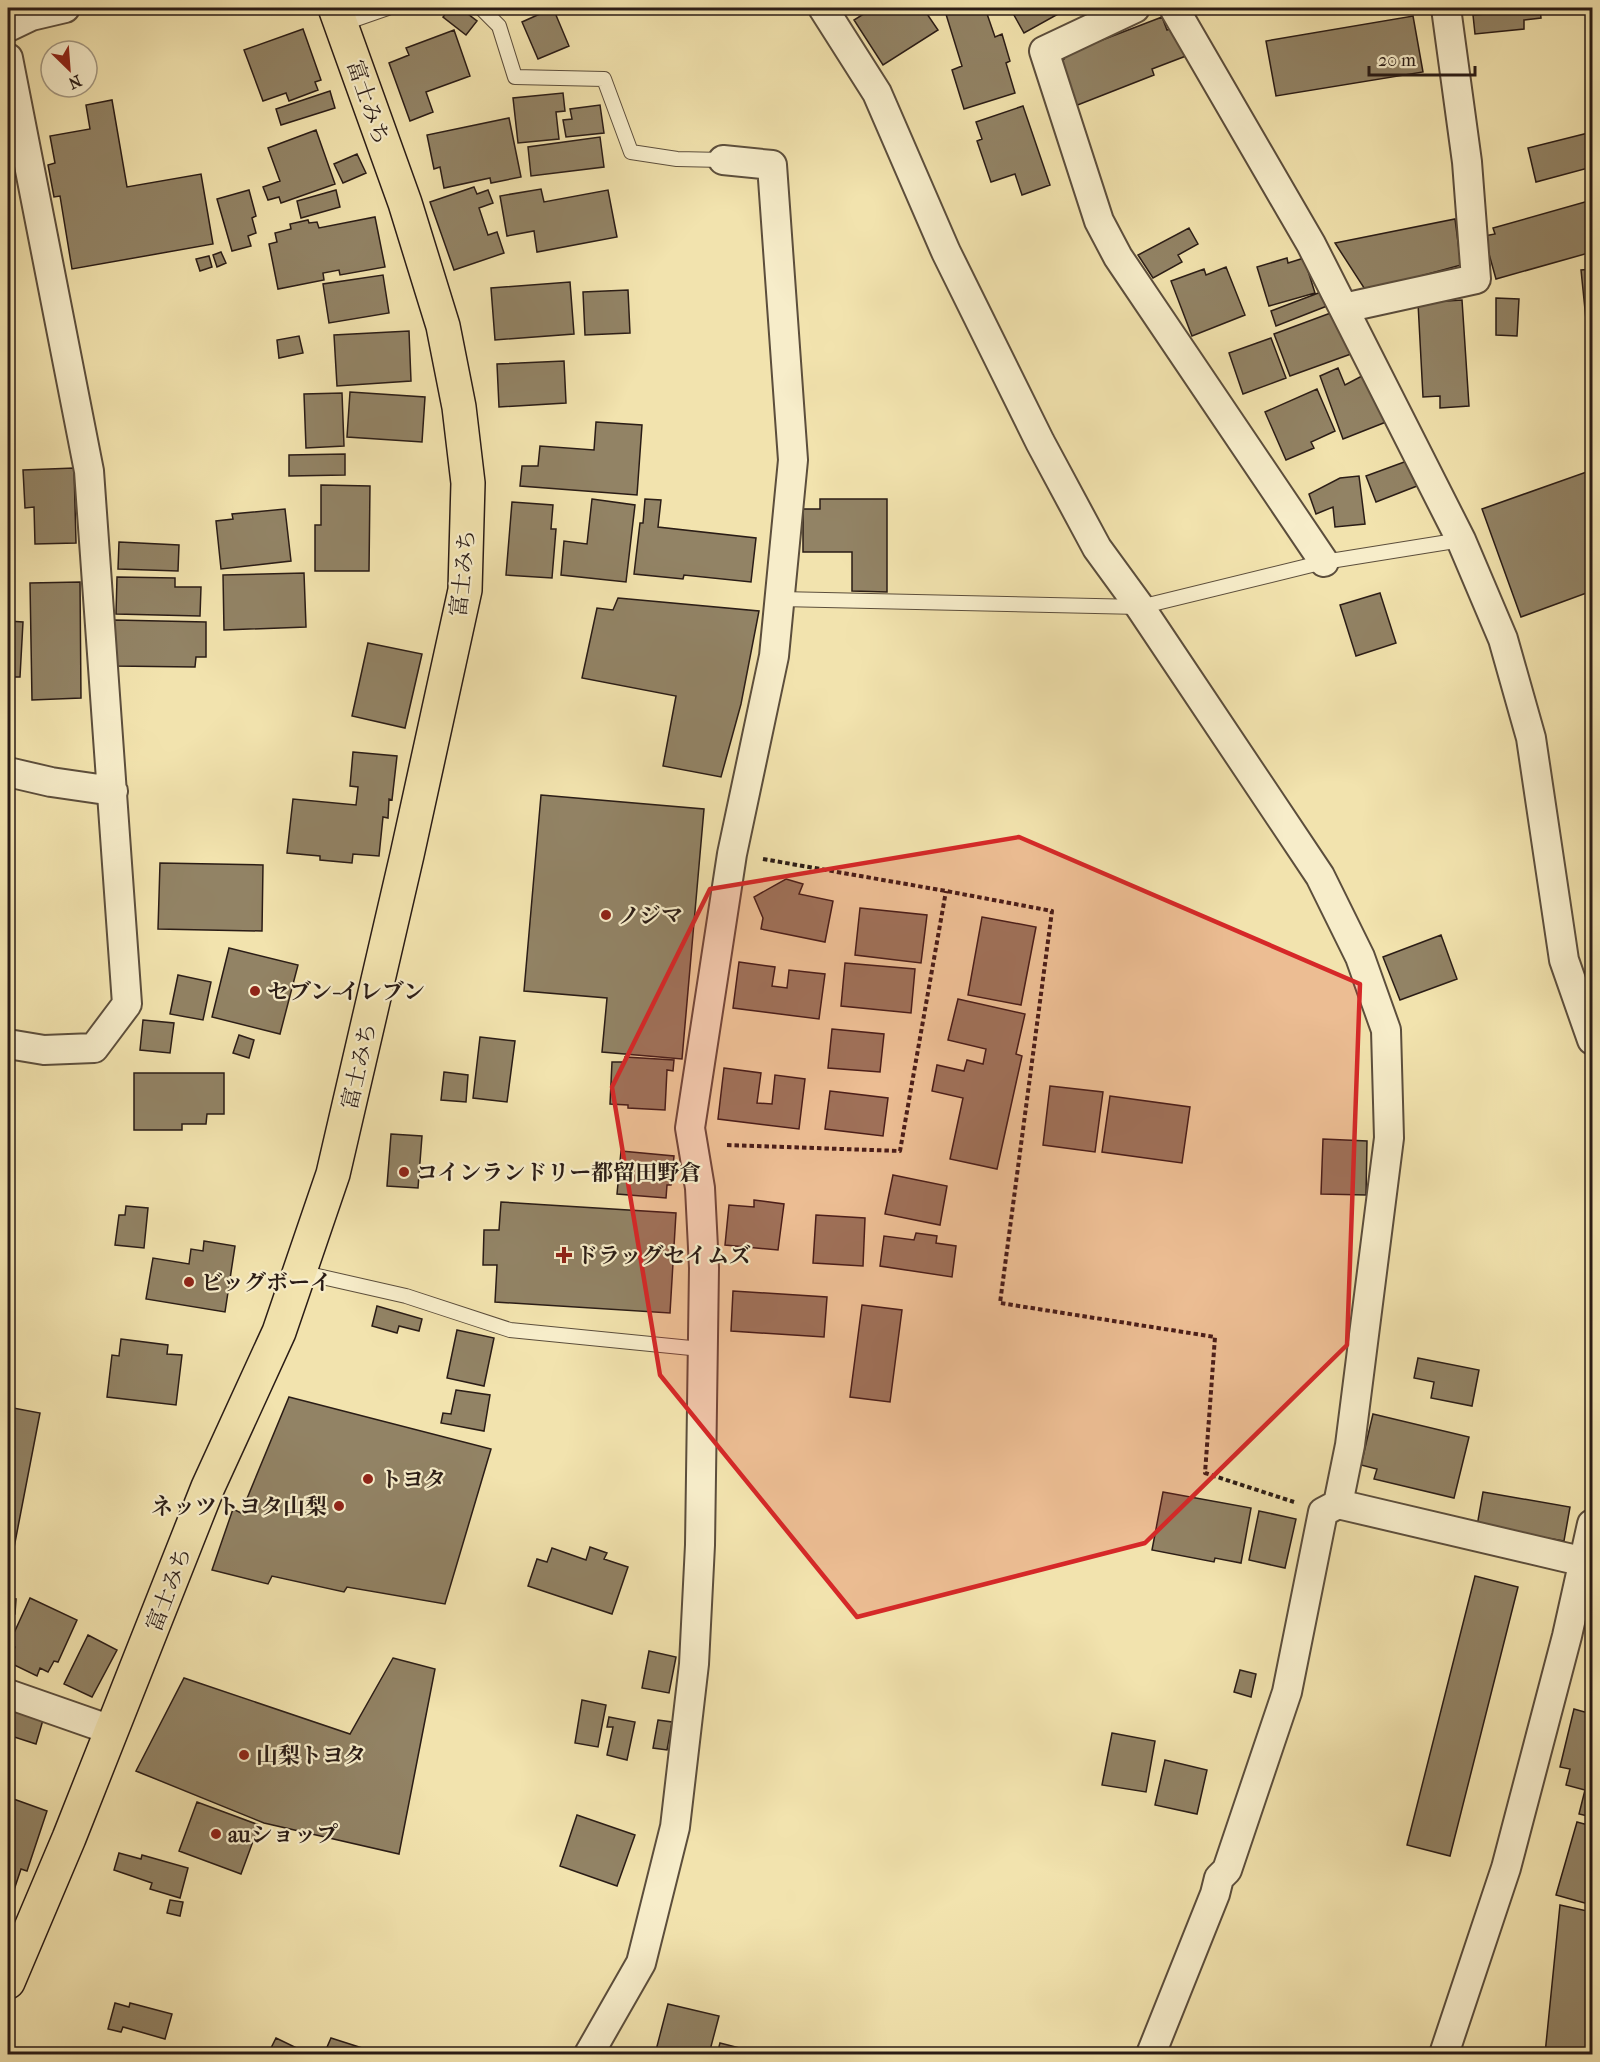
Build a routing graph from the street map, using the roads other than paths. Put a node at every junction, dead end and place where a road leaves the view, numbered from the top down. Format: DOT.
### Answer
graph roads {
  1 [pos="65,8"];
  2 [pos="388,8"];
  3 [pos="481,8"];
  4 [pos="823,8"];
  5 [pos="1135,8"];
  6 [pos="1174,8"];
  7 [pos="1446,8"];
  8 [pos="338,16"];
  9 [pos="8,27"];
  10 [pos="8,58"];
  11 [pos="723,160"];
  12 [pos="1344,308"];
  13 [pos="1461,540"];
  14 [pos="1324,562"];
  15 [pos="780,599"];
  16 [pos="1140,607"];
  17 [pos="8,772"];
  18 [pos="113,791"];
  19 [pos="1593,1040"];
  20 [pos="8,1044"];
  21 [pos="300,1272"];
  22 [pos="701,1349"];
  23 [pos="1331,1508"];
  24 [pos="1593,1524"];
  25 [pos="1585,1562"];
  26 [pos="8,1694"];
  27 [pos="111,1730"];
  28 [pos="8,1982"];
  29 [pos="589,2055"];
  30 [pos="1151,2055"];
  31 [pos="1444,2055"];
  1 -- 9 [label="street"];
  2 -- 8 [label="lane"];
  3 -- 11 [label="lane"];
  4 -- 16 [label="street"];
  5 -- 14 [label="street"];
  6 -- 12 [label="street"];
  7 -- 12 [label="street"];
  8 -- 21 [label="highway, 富士みち"];
  10 -- 18 [label="street"];
  11 -- 15 [label="street"];
  12 -- 13 [label="street"];
  13 -- 14 [label="lane"];
  13 -- 19 [label="street"];
  14 -- 16 [label="lane"];
  15 -- 16 [label="lane"];
  15 -- 22 [label="street"];
  16 -- 23 [label="street"];
  17 -- 18 [label="street"];
  18 -- 20 [label="street"];
  21 -- 22 [label="lane"];
  21 -- 27 [label="highway, 富士みち"];
  22 -- 29 [label="street"];
  23 -- 25 [label="street"];
  23 -- 30 [label="street"];
  24 -- 25 [label="street"];
  25 -- 31 [label="street"];
  26 -- 27 [label="street"];
  27 -- 28 [label="highway, 富士みち"];
}
